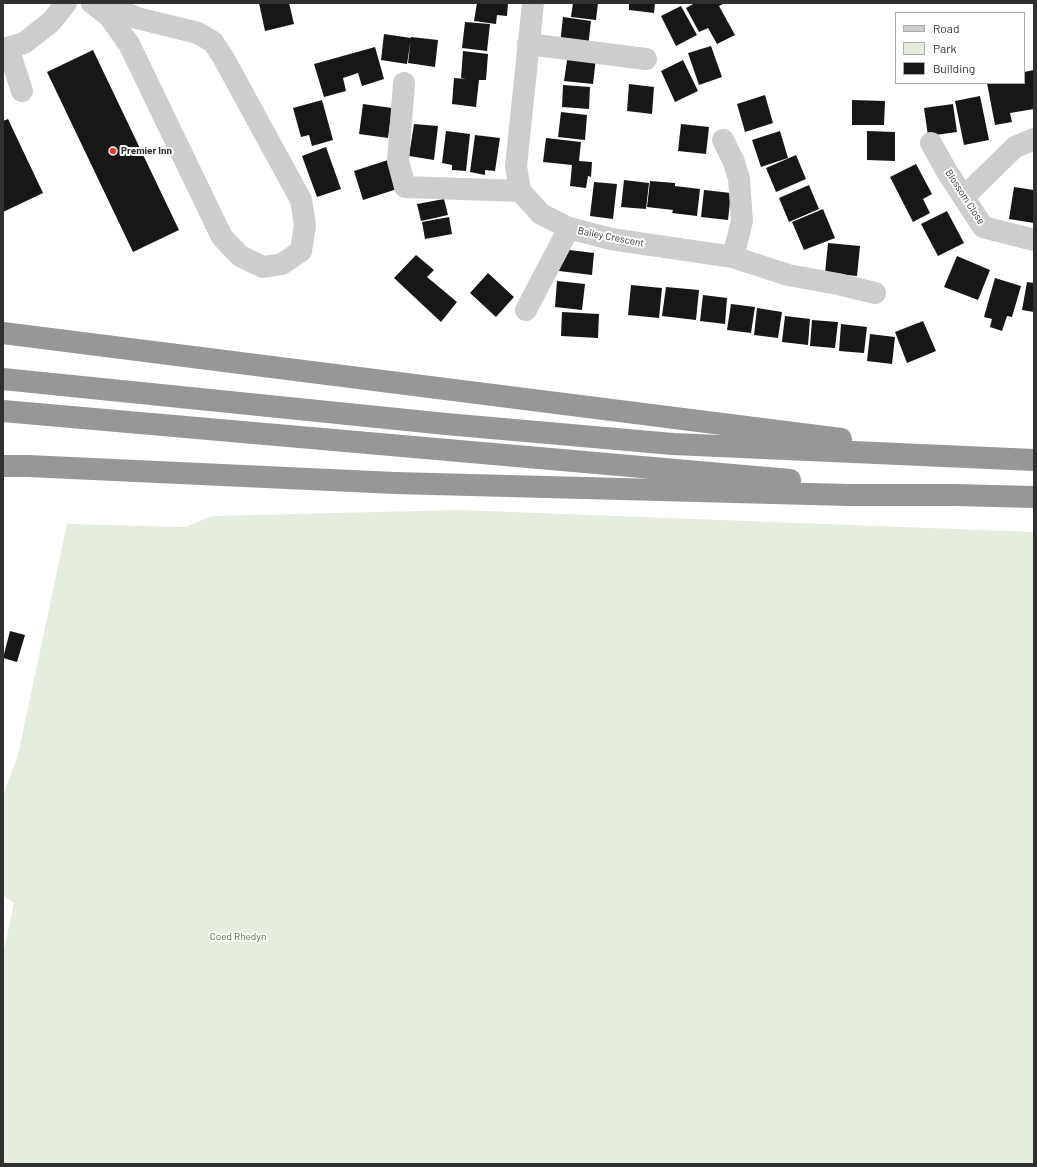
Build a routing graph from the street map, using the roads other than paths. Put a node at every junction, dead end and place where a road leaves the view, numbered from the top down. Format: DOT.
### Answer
graph roads {
  1 [pos="66,3"];
  2 [pos="92,3"];
  3 [pos="98,3"];
  4 [pos="532,3"];
  5 [pos="528,44"];
  6 [pos="6,49"];
  7 [pos="646,59"];
  8 [pos="404,83"];
  9 [pos="22,92"];
  10 [pos="1034,139"];
  11 [pos="723,140"];
  12 [pos="931,143"];
  13 [pos="520,191"];
  14 [pos="964,197"];
  15 [pos="569,228"];
  16 [pos="1034,240"];
  17 [pos="733,257"];
  18 [pos="876,293"];
  19 [pos="526,310"];
  20 [pos="3,333"];
  21 [pos="9,379"];
  22 [pos="3,411"];
  23 [pos="1003,459"];
  24 [pos="1034,460"];
  25 [pos="3,464"];
  26 [pos="955,494"];
  27 [pos="1034,497"];
  1 -- 6 [label="street"];
  2 -- 3 [label="street"];
  4 -- 5 [label="street"];
  5 -- 7 [label="street"];
  5 -- 13 [label="street"];
  6 -- 9 [label="street"];
  8 -- 13 [label="street"];
  10 -- 14 [label="street"];
  11 -- 17 [label="street"];
  12 -- 14 [label="street, Blossom Close"];
  13 -- 15 [label="street, Bailey Crescent"];
  14 -- 16 [label="street, Blossom Close"];
  15 -- 17 [label="street, Bailey Crescent"];
  15 -- 19 [label="street"];
  17 -- 18 [label="street, Bailey Crescent"];
  20 -- 23 [label="highway"];
  21 -- 23 [label="highway"];
  22 -- 26 [label="highway"];
  23 -- 24 [label="highway"];
  25 -- 26 [label="highway"];
  26 -- 27 [label="highway"];
}
